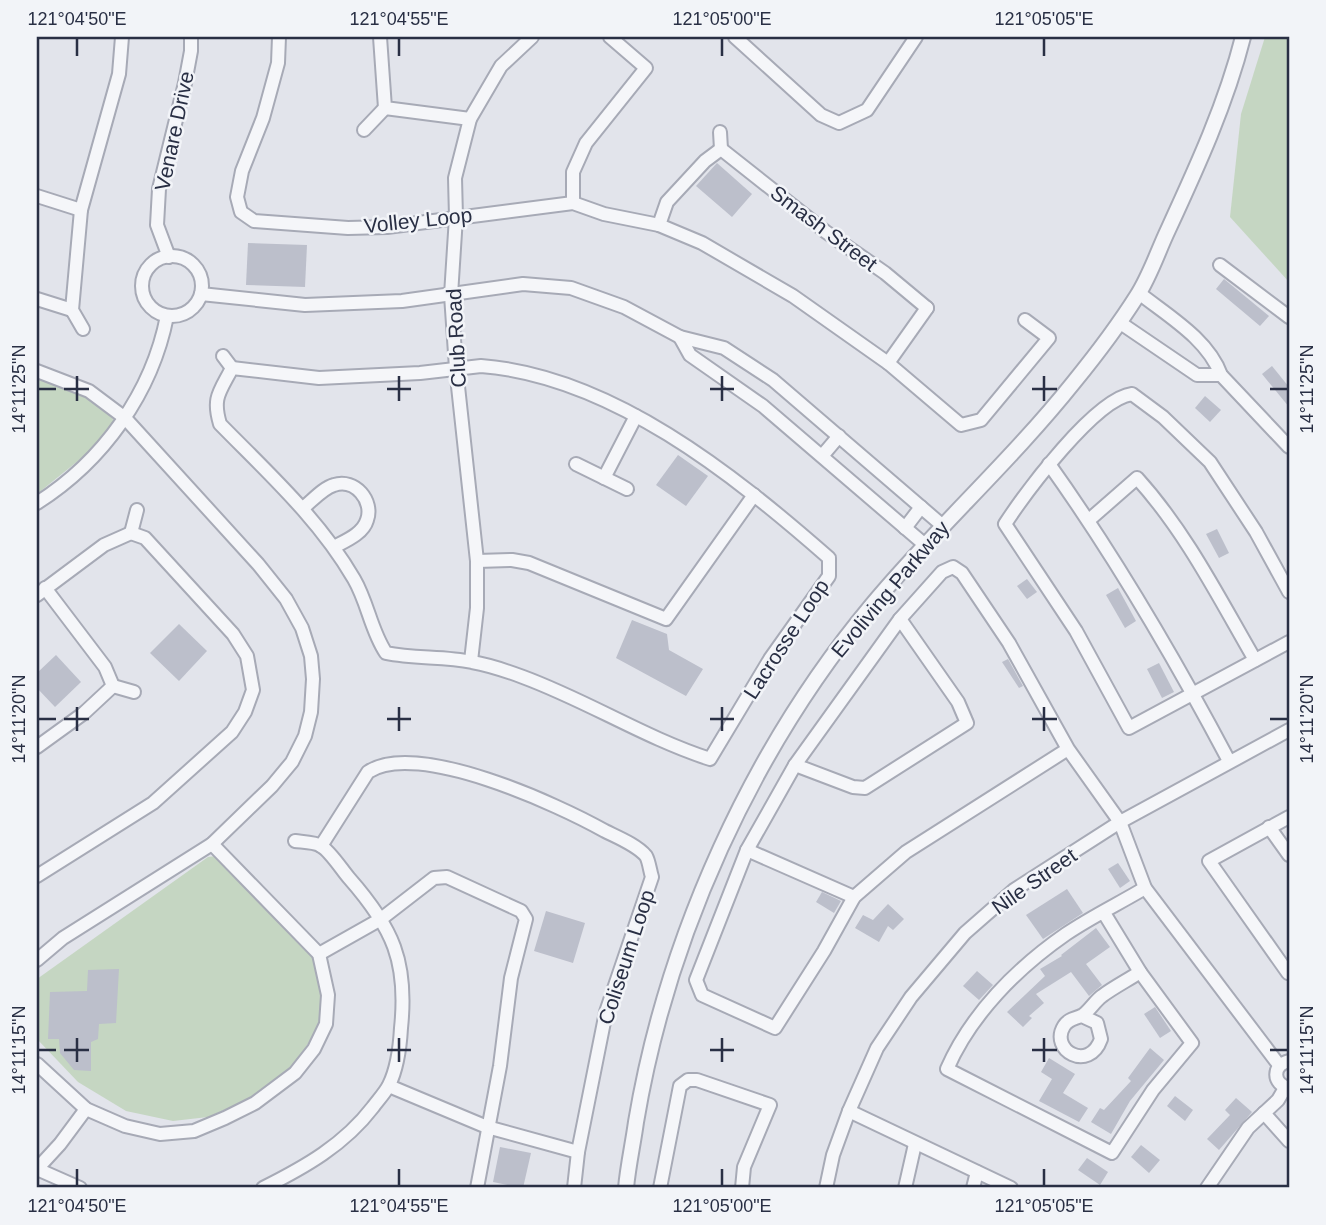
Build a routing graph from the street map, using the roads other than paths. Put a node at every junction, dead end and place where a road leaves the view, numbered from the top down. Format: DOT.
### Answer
graph roads {
  1 [pos="122,37"];
  2 [pos="191,37"];
  3 [pos="279,37"];
  4 [pos="380,37"];
  5 [pos="532,37"];
  6 [pos="610,37"];
  7 [pos="735,37"];
  8 [pos="916,37"];
  9 [pos="1243,37"];
  10 [pos="385,108"];
  11 [pos="470,119"];
  12 [pos="364,130"];
  13 [pos="720,132"];
  14 [pos="720,149"];
  15 [pos="37,196"];
  16 [pos="573,204"];
  17 [pos="81,210"];
  18 [pos="456,217"];
  19 [pos="659,225"];
  20 [pos="169,257"];
  21 [pos="1220,265"];
  22 [pos="1139,293"];
  23 [pos="201,294"];
  24 [pos="451,295"];
  25 [pos="37,299"];
  26 [pos="72,310"];
  27 [pos="167,316"];
  28 [pos="1289,317"];
  29 [pos="1025,320"];
  30 [pos="1119,322"];
  31 [pos="83,329"];
  32 [pos="680,337"];
  33 [pos="223,356"];
  34 [pos="888,362"];
  35 [pos="232,368"];
  36 [pos="456,368"];
  37 [pos="37,371"];
  38 [pos="1221,375"];
  39 [pos="636,416"];
  40 [pos="125,418"];
  41 [pos="839,436"];
  42 [pos="1289,447"];
  43 [pos="822,456"];
  44 [pos="576,464"];
  45 [pos="1049,464"];
  46 [pos="604,478"];
  47 [pos="627,489"];
  48 [pos="754,495"];
  49 [pos="37,503"];
  50 [pos="921,507"];
  51 [pos="303,508"];
  52 [pos="137,510"];
  53 [pos="1089,520"];
  54 [pos="943,526"];
  55 [pos="905,528"];
  56 [pos="131,533"];
  57 [pos="924,544"];
  58 [pos="334,547"];
  59 [pos="477,561"];
  60 [pos="41,591"];
  61 [pos="1289,592"];
  62 [pos="900,619"];
  63 [pos="1289,642"];
  64 [pos="1255,660"];
  65 [pos="471,661"];
  66 [pos="113,686"];
  67 [pos="134,692"];
  68 [pos="1194,695"];
  69 [pos="1289,730"];
  70 [pos="37,747"];
  71 [pos="1069,749"];
  72 [pos="1228,761"];
  73 [pos="795,765"];
  74 [pos="1289,817"];
  75 [pos="1120,822"];
  76 [pos="1269,827"];
  77 [pos="295,841"];
  78 [pos="212,844"];
  79 [pos="321,846"];
  80 [pos="747,850"];
  81 [pos="1289,855"];
  82 [pos="37,876"];
  83 [pos="1145,888"];
  84 [pos="854,897"];
  85 [pos="1104,912"];
  86 [pos="381,919"];
  87 [pos="319,954"];
  88 [pos="37,961"];
  89 [pos="1140,972"];
  90 [pos="1288,972"];
  91 [pos="1082,1016"];
  92 [pos="1284,1063"];
  93 [pos="37,1064"];
  94 [pos="388,1086"];
  95 [pos="1287,1088"];
  96 [pos="86,1109"];
  97 [pos="849,1111"];
  98 [pos="1264,1114"];
  99 [pos="487,1126"];
  100 [pos="1289,1140"];
  101 [pos="915,1144"];
  102 [pos="578,1152"];
  103 [pos="37,1169"];
  104 [pos="977,1172"];
  105 [pos="80,1188"];
  106 [pos="262,1188"];
  107 [pos="477,1188"];
  108 [pos="574,1188"];
  109 [pos="626,1188"];
  110 [pos="660,1188"];
  111 [pos="742,1188"];
  112 [pos="825,1188"];
  113 [pos="905,1188"];
  114 [pos="972,1188"];
  115 [pos="1011,1188"];
  116 [pos="1207,1188"];
  1 -- 17 [label="street"];
  2 -- 20 [label="street, Venare Drive"];
  3 -- 18 [label="street, Volley Loop"];
  4 -- 10 [label="street"];
  5 -- 11 [label="street, Club Road"];
  6 -- 16 [label="street"];
  7 -- 8 [label="street"];
  9 -- 22 [label="street, Evoliving Parkway"];
  10 -- 11 [label="street"];
  10 -- 12 [label="street"];
  11 -- 18 [label="street, Club Road"];
  13 -- 14 [label="street"];
  14 -- 19 [label="street"];
  14 -- 34 [label="street, Smash Street"];
  15 -- 17 [label="street"];
  16 -- 18 [label="street, Volley Loop"];
  16 -- 19 [label="street"];
  17 -- 26 [label="street"];
  18 -- 24 [label="street, Club Road"];
  19 -- 34 [label="street"];
  20 -- 23 [label="street"];
  20 -- 27 [label="street"];
  21 -- 28 [label="street"];
  22 -- 30 [label="street, Evoliving Parkway"];
  22 -- 38 [label="street"];
  23 -- 24 [label="street"];
  23 -- 27 [label="street"];
  24 -- 32 [label="street"];
  24 -- 36 [label="street, Club Road"];
  25 -- 26 [label="street"];
  26 -- 31 [label="street"];
  27 -- 40 [label="street"];
  29 -- 34 [label="street"];
  30 -- 38 [label="street"];
  30 -- 54 [label="street, Evoliving Parkway"];
  32 -- 41 [label="street"];
  32 -- 43 [label="street"];
  33 -- 35 [label="street"];
  35 -- 36 [label="street, Lacrosse Loop"];
  35 -- 51 [label="street, Lacrosse Loop"];
  36 -- 39 [label="street, Lacrosse Loop"];
  36 -- 59 [label="street, Club Road"];
  37 -- 40 [label="street"];
  38 -- 42 [label="street"];
  39 -- 46 [label="street"];
  39 -- 48 [label="street, Lacrosse Loop"];
  40 -- 49 [label="street"];
  40 -- 78 [label="street"];
  41 -- 43 [label="street"];
  41 -- 50 [label="street"];
  43 -- 55 [label="street"];
  44 -- 46 [label="street"];
  45 -- 53 [label="street"];
  45 -- 61 [label="street"];
  45 -- 68 [label="street"];
  46 -- 47 [label="street"];
  48 -- 59 [label="street"];
  48 -- 65 [label="street, Lacrosse Loop"];
  50 -- 54 [label="street"];
  50 -- 55 [label="street"];
  51 -- 58 [label="street, Lacrosse Loop"];
  51 -- 58 [label="street"];
  52 -- 56 [label="street"];
  53 -- 64 [label="street"];
  53 -- 68 [label="street"];
  54 -- 57 [label="street, Evoliving Parkway"];
  55 -- 57 [label="street"];
  56 -- 60 [label="street"];
  56 -- 82 [label="street"];
  57 -- 109 [label="street, Evoliving Parkway"];
  58 -- 65 [label="street, Lacrosse Loop"];
  59 -- 65 [label="street, Club Road"];
  60 -- 66 [label="street"];
  62 -- 71 [label="street"];
  62 -- 73 [label="street"];
  62 -- 73 [label="street"];
  63 -- 64 [label="street"];
  64 -- 68 [label="street"];
  66 -- 67 [label="street"];
  66 -- 70 [label="street"];
  68 -- 72 [label="street"];
  69 -- 72 [label="street, Nile Street"];
  71 -- 75 [label="street"];
  71 -- 84 [label="street"];
  72 -- 75 [label="street, Nile Street"];
  73 -- 80 [label="street"];
  74 -- 76 [label="street"];
  75 -- 83 [label="street"];
  75 -- 97 [label="street, Nile Street"];
  76 -- 81 [label="street"];
  76 -- 90 [label="street"];
  77 -- 79 [label="street"];
  78 -- 87 [label="street"];
  78 -- 88 [label="street"];
  79 -- 86 [label="street"];
  79 -- 102 [label="street, Coliseum Loop"];
  80 -- 84 [label="street"];
  80 -- 84 [label="street"];
  83 -- 85 [label="street"];
  83 -- 92 [label="street"];
  85 -- 89 [label="street"];
  85 -- 89 [label="street"];
  86 -- 87 [label="street"];
  86 -- 94 [label="street"];
  86 -- 99 [label="street"];
  87 -- 96 [label="street"];
  89 -- 91 [label="street"];
  92 -- 95 [label="street"];
  93 -- 96 [label="street"];
  94 -- 99 [label="street"];
  94 -- 106 [label="street"];
  95 -- 98 [label="street"];
  96 -- 103 [label="street"];
  97 -- 101 [label="street"];
  97 -- 112 [label="street, Nile Street"];
  98 -- 100 [label="street"];
  98 -- 116 [label="street"];
  99 -- 102 [label="street"];
  99 -- 107 [label="street"];
  101 -- 104 [label="street"];
  101 -- 113 [label="street"];
  102 -- 108 [label="street, Coliseum Loop"];
  103 -- 105 [label="street"];
  104 -- 114 [label="street"];
  104 -- 115 [label="street"];
  110 -- 111 [label="street"];
}
